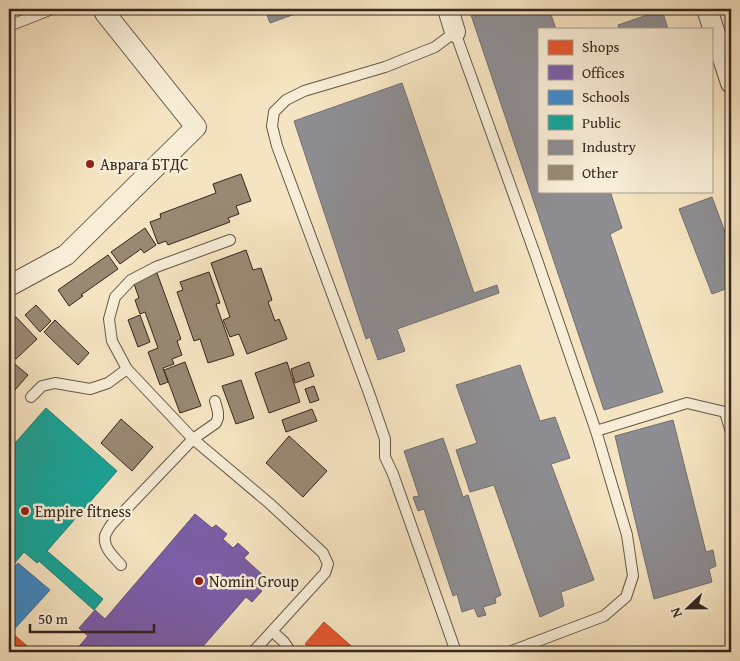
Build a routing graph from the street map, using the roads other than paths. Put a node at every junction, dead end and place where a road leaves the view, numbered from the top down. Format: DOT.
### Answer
graph roads {
  1 [pos="52,9"];
  2 [pos="448,9"];
  3 [pos="707,9"];
  4 [pos="105,13"];
  5 [pos="9,26"];
  6 [pos="455,32"];
  7 [pos="731,83"];
  8 [pos="230,240"];
  9 [pos="9,286"];
  10 [pos="127,369"];
  11 [pos="30,397"];
  12 [pos="215,401"];
  13 [pos="596,431"];
  14 [pos="731,432"];
  15 [pos="193,440"];
  16 [pos="121,564"];
  17 [pos="273,632"];
  18 [pos="253,652"];
  19 [pos="291,652"];
  20 [pos="456,652"];
  21 [pos="509,652"];
  1 -- 5 [label="lane"];
  2 -- 6 [label="street"];
  3 -- 7 [label="street"];
  4 -- 9 [label="street"];
  6 -- 13 [label="lane"];
  6 -- 20 [label="lane"];
  8 -- 10 [label="lane"];
  10 -- 11 [label="lane"];
  10 -- 15 [label="lane"];
  12 -- 15 [label="lane"];
  13 -- 14 [label="lane"];
  13 -- 21 [label="lane"];
  15 -- 16 [label="lane"];
  15 -- 17 [label="lane"];
  17 -- 18 [label="lane"];
  17 -- 19 [label="lane"];
}
